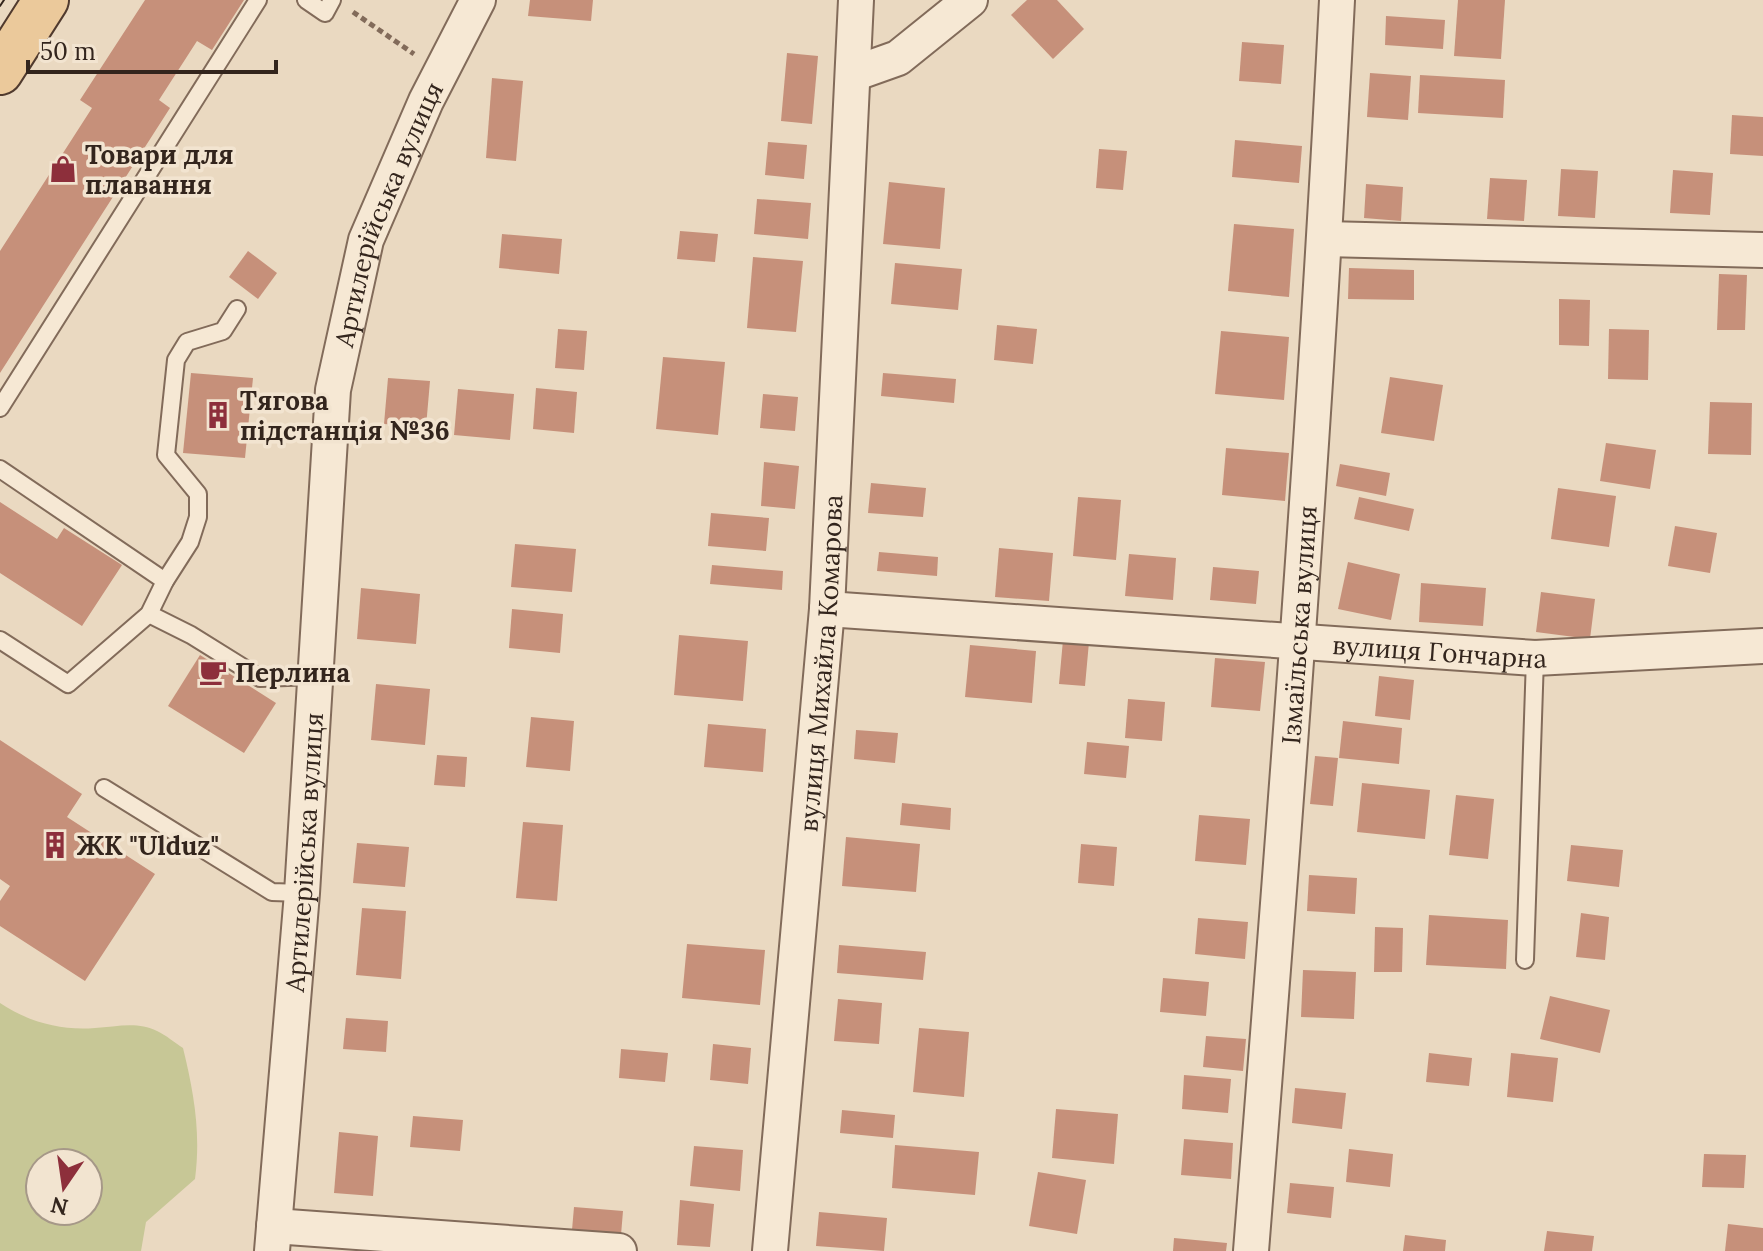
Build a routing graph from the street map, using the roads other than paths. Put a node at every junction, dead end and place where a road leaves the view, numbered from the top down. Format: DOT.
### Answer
graph roads {
  1 [pos="46,0"];
  2 [pos="258,0"];
  3 [pos="306,0"];
  4 [pos="332,0"];
  5 [pos="478,0"];
  6 [pos="856,0"];
  7 [pos="970,0"];
  8 [pos="1337,0"];
  9 [pos="0,72"];
  10 [pos="853,74"];
  11 [pos="1325,239"];
  12 [pos="1763,250"];
  13 [pos="237,309"];
  14 [pos="0,408"];
  15 [pos="0,469"];
  16 [pos="165,581"];
  17 [pos="827,609"];
  18 [pos="149,614"];
  19 [pos="0,640"];
  20 [pos="1300,640"];
  21 [pos="1763,646"];
  22 [pos="1535,658"];
  23 [pos="315,676"];
  24 [pos="104,788"];
  25 [pos="302,893"];
  26 [pos="1525,960"];
  27 [pos="273,1238"];
  28 [pos="619,1251"];
  29 [pos="770,1251"];
  30 [pos="1251,1251"];
  1 -- 9 [label="main road"];
  2 -- 14 [label="lane"];
  3 -- 4 [label="lane"];
  5 -- 23 [label="street, Артилерійська вулиця"];
  6 -- 10 [label="street, вулиця Михайла Комарова"];
  7 -- 10 [label="street"];
  8 -- 11 [label="street, Ізмаїльська вулиця"];
  10 -- 17 [label="street, вулиця Михайла Комарова"];
  11 -- 12 [label="street"];
  11 -- 20 [label="street, Ізмаїльська вулиця"];
  13 -- 16 [label="lane"];
  15 -- 16 [label="lane"];
  16 -- 18 [label="lane"];
  17 -- 20 [label="street, вулиця Гончарна"];
  17 -- 29 [label="street, вулиця Михайла Комарова"];
  18 -- 19 [label="lane"];
  18 -- 23 [label="lane"];
  20 -- 22 [label="street, вулиця Гончарна"];
  20 -- 30 [label="street, Ізмаїльська вулиця"];
  21 -- 22 [label="street, вулиця Гончарна"];
  22 -- 26 [label="lane"];
  23 -- 25 [label="street, Артилерійська вулиця"];
  24 -- 25 [label="lane"];
  25 -- 27 [label="street, Артилерійська вулиця"];
  27 -- 28 [label="street"];
}
